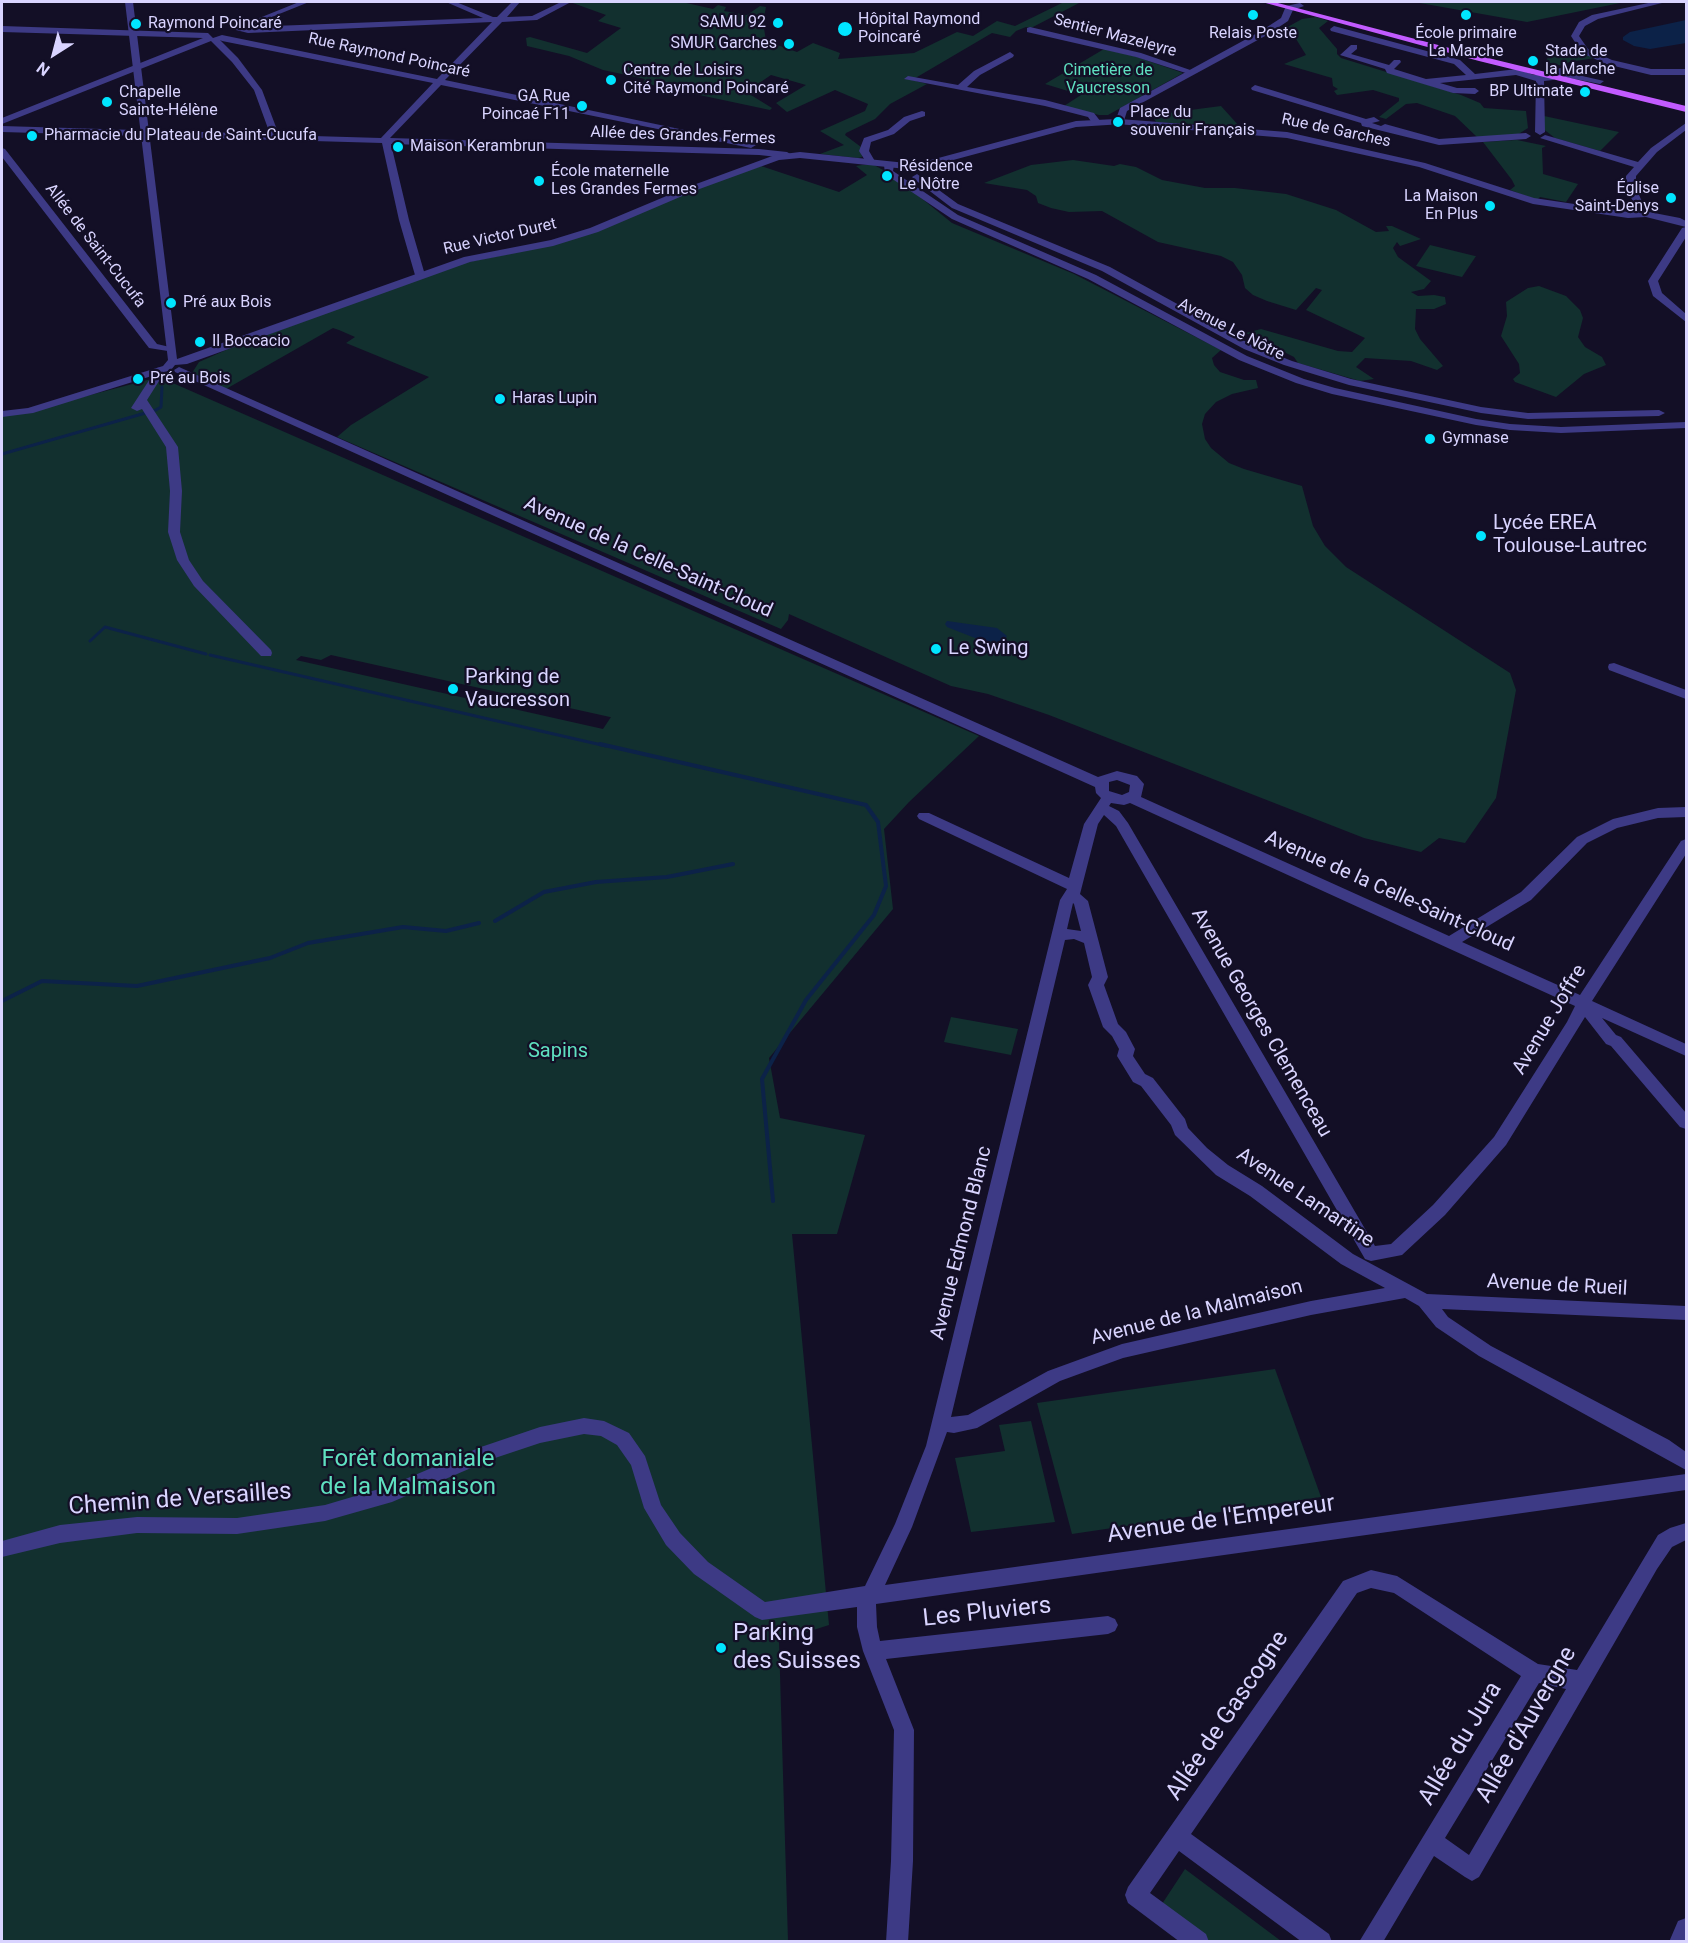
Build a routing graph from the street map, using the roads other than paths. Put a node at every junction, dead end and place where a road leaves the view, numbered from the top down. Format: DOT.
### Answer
graph roads {
  1 [pos="129,2"];
  2 [pos="305,2"];
  3 [pos="450,2"];
  4 [pos="516,2"];
  5 [pos="567,2"];
  6 [pos="1265,2"];
  7 [pos="1662,2"];
  8 [pos="1286,7"];
  9 [pos="1306,9"];
  10 [pos="500,19"];
  11 [pos="236,28"];
  12 [pos="2,29"];
  13 [pos="1334,29"];
  14 [pos="134,30"];
  15 [pos="1030,30"];
  16 [pos="1264,33"];
  17 [pos="215,37"];
  18 [pos="1354,47"];
  19 [pos="1010,55"];
  20 [pos="137,67"];
  21 [pos="1516,69"];
  22 [pos="1192,72"];
  23 [pos="1686,72"];
  24 [pos="1558,73"];
  25 [pos="1475,76"];
  26 [pos="1537,78"];
  27 [pos="908,79"];
  28 [pos="1600,81"];
  29 [pos="438,82"];
  30 [pos="1426,82"];
  31 [pos="960,88"];
  32 [pos="1255,88"];
  33 [pos="1475,91"];
  34 [pos="1665,104"];
  35 [pos="1686,110"];
  36 [pos="923,113"];
  37 [pos="2,121"];
  38 [pos="1096,122"];
  39 [pos="1120,122"];
  40 [pos="1686,126"];
  41 [pos="2,129"];
  42 [pos="143,133"];
  43 [pos="1536,134"];
  44 [pos="276,138"];
  45 [pos="385,141"];
  46 [pos="2,151"];
  47 [pos="759,152"];
  48 [pos="788,155"];
  49 [pos="871,163"];
  50 [pos="889,165"];
  51 [pos="1639,165"];
  52 [pos="917,172"];
  53 [pos="895,177"];
  54 [pos="1646,214"];
  55 [pos="1683,220"];
  56 [pos="1686,230"];
  57 [pos="1672,251"];
  58 [pos="1686,255"];
  59 [pos="420,275"];
  60 [pos="1686,319"];
  61 [pos="170,350"];
  62 [pos="173,366"];
  63 [pos="1659,412"];
  64 [pos="2,414"];
  65 [pos="1686,425"];
  66 [pos="266,653"];
  67 [pos="1614,667"];
  68 [pos="1686,695"];
  69 [pos="1104,796"];
  70 [pos="1131,798"];
  71 [pos="1686,812"];
  72 [pos="924,816"];
  73 [pos="1686,844"];
  74 [pos="1074,891"];
  75 [pos="1059,934"];
  76 [pos="1090,941"];
  77 [pos="1450,943"];
  78 [pos="1585,1004"];
  79 [pos="1625,1022"];
  80 [pos="1616,1041"];
  81 [pos="1686,1050"];
  82 [pos="1686,1123"];
  83 [pos="1367,1260"];
  84 [pos="1406,1291"];
  85 [pos="1425,1301"];
  86 [pos="1686,1313"];
  87 [pos="940,1423"];
  88 [pos="1686,1462"];
  89 [pos="1686,1482"];
  90 [pos="1686,1532"];
  91 [pos="2,1549"];
  92 [pos="869,1594"];
  93 [pos="762,1611"];
  94 [pos="1108,1625"];
  95 [pos="873,1651"];
  96 [pos="1534,1673"];
  97 [pos="1583,1679"];
  98 [pos="1177,1836"];
  99 [pos="1432,1842"];
  100 [pos="1686,1929"];
  101 [pos="897,1941"];
  102 [pos="1198,1941"];
  103 [pos="1321,1941"];
  104 [pos="1370,1941"];
  105 [pos="1680,1941"];
  1 -- 14 [label="street"];
  2 -- 11 [label="street"];
  3 -- 10 [label="street"];
  4 -- 10 [label="street"];
  5 -- 10 [label="street"];
  6 -- 8 [label="street"];
  7 -- 23 [label="street"];
  8 -- 9 [label="main road"];
  8 -- 16 [label="street"];
  9 -- 16 [label="street"];
  9 -- 21 [label="main road"];
  9 -- 24 [label="main road"];
  10 -- 11 [label="street"];
  10 -- 29 [label="street"];
  11 -- 17 [label="street"];
  12 -- 14 [label="street, Rue Raymond Poincaré"];
  13 -- 25 [label="street"];
  14 -- 17 [label="street, Rue Raymond Poincaré"];
  14 -- 20 [label="street"];
  15 -- 22 [label="street, Sentier Mazeleyre"];
  16 -- 22 [label="street"];
  17 -- 20 [label="street"];
  17 -- 29 [label="street, Rue Raymond Poincaré"];
  17 -- 44 [label="street"];
  18 -- 30 [label="street"];
  19 -- 31 [label="street"];
  20 -- 37 [label="street"];
  20 -- 42 [label="street"];
  21 -- 24 [label="street"];
  21 -- 25 [label="street"];
  21 -- 26 [label="street"];
  22 -- 39 [label="street"];
  24 -- 26 [label="street"];
  24 -- 28 [label="street"];
  24 -- 34 [label="main road"];
  25 -- 30 [label="street"];
  26 -- 43 [label="street"];
  27 -- 31 [label="street"];
  28 -- 35 [label="main road"];
  29 -- 45 [label="street"];
  29 -- 47 [label="street, Rue Raymond Poincaré"];
  30 -- 33 [label="street"];
  31 -- 38 [label="street"];
  32 -- 43 [label="street"];
  34 -- 35 [label="street"];
  36 -- 49 [label="street"];
  38 -- 39 [label="street, Rue de Garches"];
  38 -- 52 [label="street, Rue de Garches"];
  39 -- 54 [label="street, Rue de Garches"];
  40 -- 51 [label="street"];
  41 -- 42 [label="street, Allée des Grandes Fermes"];
  42 -- 44 [label="street, Allée des Grandes Fermes"];
  42 -- 61 [label="street"];
  43 -- 51 [label="street"];
  44 -- 45 [label="street, Allée des Grandes Fermes"];
  45 -- 47 [label="street, Allée des Grandes Fermes"];
  45 -- 59 [label="street"];
  46 -- 61 [label="street, Allée de Saint-Cucufa"];
  47 -- 48 [label="street, Allée des Grandes Fermes"];
  48 -- 49 [label="street, Rue de Garches"];
  48 -- 59 [label="street, Rue Victor Duret"];
  49 -- 50 [label="street, Rue de Garches"];
  50 -- 52 [label="street, Rue de Garches"];
  50 -- 53 [label="street, Avenue Le Nôtre"];
  51 -- 54 [label="street"];
  52 -- 53 [label="street"];
  52 -- 63 [label="street, Avenue Le Nôtre"];
  53 -- 65 [label="street, Avenue Le Nôtre"];
  54 -- 55 [label="street, Rue de Garches"];
  56 -- 57 [label="street"];
  57 -- 58 [label="street"];
  57 -- 60 [label="street"];
  59 -- 62 [label="street, Rue Victor Duret"];
  61 -- 62 [label="street"];
  62 -- 64 [label="street, Rue Victor Duret"];
  62 -- 66 [label="street"];
  62 -- 69 [label="street, Avenue de la Celle-Saint-Cloud"];
  67 -- 68 [label="street"];
  69 -- 70 [label="street, Avenue de la Celle-Saint-Cloud"];
  69 -- 70 [label="street"];
  69 -- 74 [label="street, Avenue Edmond Blanc"];
  69 -- 83 [label="street, Avenue Georges Clemenceau"];
  70 -- 77 [label="street, Avenue de la Celle-Saint-Cloud"];
  71 -- 77 [label="street"];
  72 -- 74 [label="street"];
  73 -- 78 [label="street, Avenue Joffre"];
  74 -- 75 [label="street, Avenue Edmond Blanc"];
  74 -- 76 [label="street, Avenue Lamartine"];
  75 -- 76 [label="street"];
  75 -- 87 [label="street, Avenue Edmond Blanc"];
  76 -- 83 [label="street, Avenue Lamartine"];
  77 -- 78 [label="street, Avenue de la Celle-Saint-Cloud"];
  78 -- 79 [label="street, Avenue de la Celle-Saint-Cloud"];
  78 -- 80 [label="street"];
  78 -- 83 [label="street, Avenue Joffre"];
  79 -- 80 [label="street"];
  79 -- 81 [label="street, Avenue de la Celle-Saint-Cloud"];
  80 -- 82 [label="street"];
  83 -- 84 [label="street, Avenue Lamartine"];
  84 -- 85 [label="street, Avenue Lamartine"];
  84 -- 87 [label="street, Avenue de la Malmaison"];
  85 -- 86 [label="street, Avenue de Rueil"];
  85 -- 88 [label="street, Avenue Lamartine"];
  87 -- 92 [label="street, Avenue Edmond Blanc"];
  89 -- 92 [label="street, Avenue de l'Empereur"];
  90 -- 97 [label="street, Allée d'Auvergne"];
  91 -- 93 [label="street, Chemin de Versailles"];
  92 -- 93 [label="street, Avenue de l'Empereur"];
  92 -- 95 [label="street"];
  94 -- 95 [label="street, Les Pluviers"];
  95 -- 101 [label="street"];
  96 -- 97 [label="street"];
  96 -- 98 [label="street, Allée de Gascogne"];
  96 -- 99 [label="street, Allée du Jura"];
  97 -- 99 [label="street, Allée d'Auvergne"];
  98 -- 102 [label="street, Allée de Gascogne"];
  98 -- 103 [label="street"];
  99 -- 104 [label="street, Allée du Jura"];
  100 -- 105 [label="street"];
}
